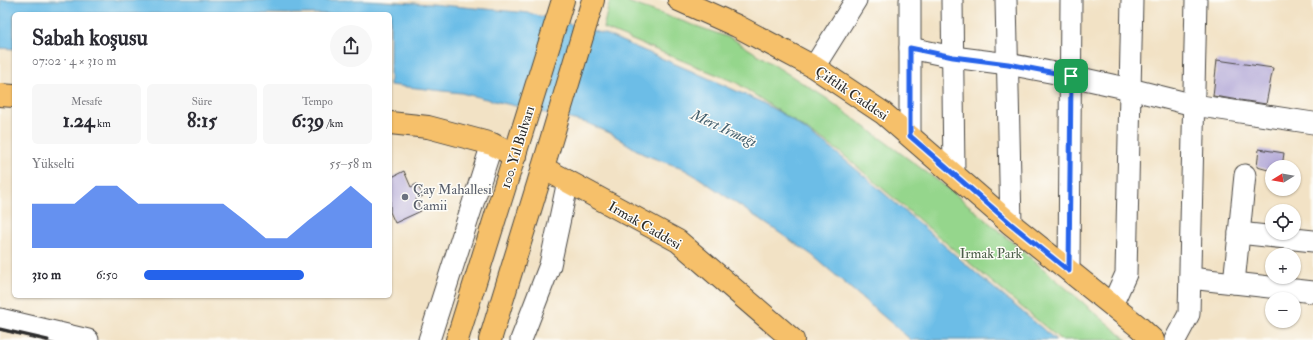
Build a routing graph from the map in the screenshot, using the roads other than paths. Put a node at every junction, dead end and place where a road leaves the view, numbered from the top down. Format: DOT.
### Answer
graph roads {
  1 [pos="563,0"];
  2 [pos="593,0"];
  3 [pos="678,0"];
  4 [pos="856,0"];
  5 [pos="910,0"];
  6 [pos="952,0"];
  7 [pos="1006,0"];
  8 [pos="1071,0"];
  9 [pos="1132,0"];
  10 [pos="1196,0"];
  11 [pos="910,48"];
  12 [pos="953,57"];
  13 [pos="1008,64"];
  14 [pos="814,67"];
  15 [pos="1071,76"];
  16 [pos="1130,89"];
  17 [pos="0,95"];
  18 [pos="12,96"];
  19 [pos="1194,105"];
  20 [pos="1313,122"];
  21 [pos="392,123"];
  22 [pos="910,136"];
  23 [pos="492,144"];
  24 [pos="515,156"];
  25 [pos="543,168"];
  26 [pos="954,174"];
  27 [pos="1245,175"];
  28 [pos="568,181"];
  29 [pos="1011,224"];
  30 [pos="1239,233"];
  31 [pos="1313,241"];
  32 [pos="1069,271"];
  33 [pos="1190,278"];
  34 [pos="1234,283"];
  35 [pos="1313,292"];
  36 [pos="1112,305"];
  37 [pos="0,319"];
  38 [pos="88,340"];
  39 [pos="429,340"];
  40 [pos="457,340"];
  41 [pos="490,340"];
  42 [pos="521,340"];
  43 [pos="794,340"];
  44 [pos="1153,340"];
  45 [pos="1175,340"];
  1 -- 24 [label="main road, 100. Yıl Bulvarı"];
  2 -- 25 [label="main road"];
  3 -- 14 [label="main road, Çiftlik Caddesi"];
  4 -- 14 [label="street"];
  5 -- 11 [label="street"];
  6 -- 12 [label="street"];
  7 -- 13 [label="street"];
  8 -- 15 [label="street"];
  9 -- 16 [label="street"];
  10 -- 19 [label="street"];
  11 -- 12 [label="street"];
  11 -- 22 [label="street"];
  12 -- 13 [label="street"];
  12 -- 26 [label="street"];
  13 -- 15 [label="street"];
  13 -- 29 [label="street"];
  14 -- 22 [label="main road, Çiftlik Caddesi"];
  15 -- 16 [label="street"];
  15 -- 32 [label="street"];
  16 -- 19 [label="street"];
  16 -- 36 [label="street"];
  17 -- 18 [label="main road"];
  19 -- 20 [label="street"];
  19 -- 33 [label="street"];
  21 -- 23 [label="main road"];
  22 -- 26 [label="main road, Çiftlik Caddesi"];
  23 -- 24 [label="main road"];
  23 -- 39 [label="street"];
  24 -- 40 [label="main road, 100. Yıl Bulvarı"];
  25 -- 28 [label="main road, Irmak Caddesi"];
  25 -- 41 [label="main road"];
  26 -- 29 [label="main road, Çiftlik Caddesi"];
  27 -- 30 [label="street"];
  28 -- 42 [label="street"];
  28 -- 43 [label="main road, Irmak Caddesi"];
  29 -- 32 [label="main road, Çiftlik Caddesi"];
  30 -- 31 [label="street"];
  30 -- 34 [label="street"];
  32 -- 36 [label="main road, Çiftlik Caddesi"];
  33 -- 34 [label="street"];
  33 -- 45 [label="street"];
  34 -- 35 [label="street"];
  36 -- 44 [label="main road, Çiftlik Caddesi"];
  37 -- 38 [label="street"];
}
